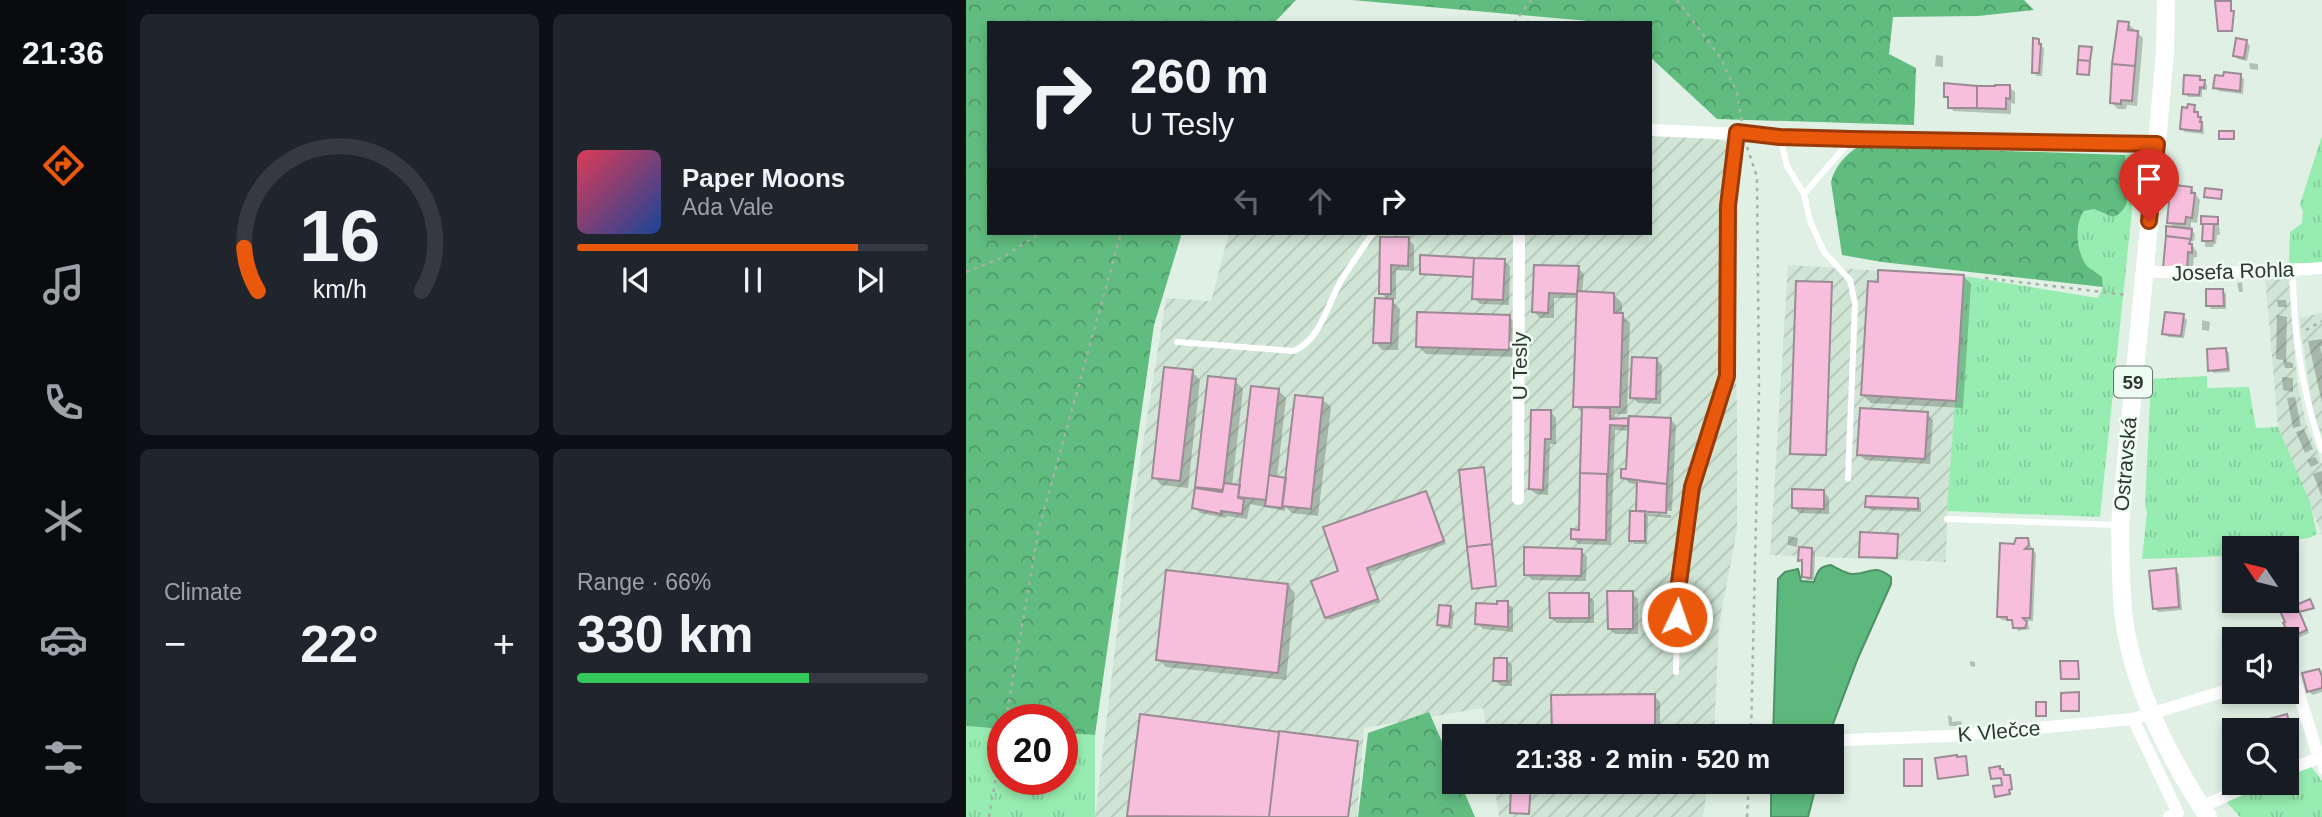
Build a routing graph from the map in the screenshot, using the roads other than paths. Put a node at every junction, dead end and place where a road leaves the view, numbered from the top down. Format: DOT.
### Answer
graph roads {
  1 [pos="2166,0"];
  2 [pos="1652,130"];
  3 [pos="1740,133"];
  4 [pos="1780,137"];
  5 [pos="1852,139"];
  6 [pos="2157,144"];
  7 [pos="1804,194"];
  8 [pos="1372,235"];
  9 [pos="1519,235"];
  10 [pos="2322,268"];
  11 [pos="2293,269"];
  12 [pos="2143,272"];
  13 [pos="1177,342"];
  14 [pos="2322,450"];
  15 [pos="1848,479"];
  16 [pos="1518,499"];
  17 [pos="1947,519"];
  18 [pos="2120,525"];
  19 [pos="1676,672"];
  20 [pos="2222,692"];
  21 [pos="2299,699"];
  22 [pos="2153,715"];
  23 [pos="2133,719"];
  24 [pos="1844,740"];
  25 [pos="2319,758"];
  26 [pos="2299,766"];
  27 [pos="2322,771"];
  28 [pos="2234,795"];
  29 [pos="2205,812"];
  30 [pos="2169,817"];
  1 -- 6 [label="main road, Ostravská / 59"];
  2 -- 3 [label="street"];
  3 -- 4 [label="street"];
  3 -- 19 [label="lane"];
  4 -- 5 [label="street"];
  4 -- 7 [label="lane"];
  5 -- 6 [label="street"];
  5 -- 7 [label="lane"];
  6 -- 12 [label="main road, Ostravská / 59"];
  7 -- 15 [label="lane"];
  8 -- 13 [label="lane"];
  9 -- 16 [label="street, U Tesly"];
  10 -- 11 [label="street, Josefa Rohla"];
  11 -- 12 [label="street, Josefa Rohla"];
  11 -- 14 [label="lane"];
  12 -- 18 [label="main road, Ostravská / 59"];
  17 -- 18 [label="lane"];
  18 -- 22 [label="main road, Ostravská / 59"];
  20 -- 22 [label="street"];
  21 -- 25 [label="street"];
  22 -- 23 [label="street, K Vlečce"];
  22 -- 29 [label="main road, Ostravská / 59"];
  23 -- 24 [label="street, K Vlečce"];
  23 -- 30 [label="street"];
  25 -- 26 [label="street"];
  25 -- 27 [label="lane"];
  28 -- 29 [label="street, Ostravská"];
}
